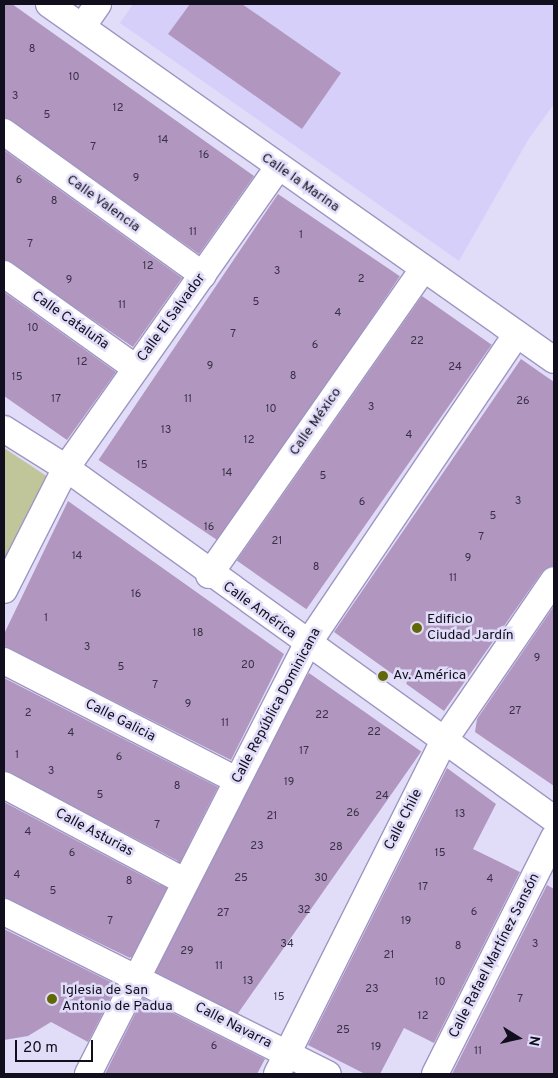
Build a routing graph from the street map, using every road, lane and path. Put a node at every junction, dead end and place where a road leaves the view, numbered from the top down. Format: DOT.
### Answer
graph roads {
  1 [pos="49,4"];
  2 [pos="98,4"];
  3 [pos="82,27"];
  4 [pos="4,132"];
  5 [pos="278,168"];
  6 [pos="423,269"];
  7 [pos="4,274"];
  8 [pos="203,275"];
  9 [pos="517,334"];
  10 [pos="554,360"];
  11 [pos="136,368"];
  12 [pos="4,429"];
  13 [pos="66,468"];
  14 [pos="209,575"];
  15 [pos="552,588"];
  16 [pos="4,590"];
  17 [pos="307,645"];
  18 [pos="4,661"];
  19 [pos="443,742"];
  20 [pos="237,780"];
  21 [pos="4,785"];
  22 [pos="554,819"];
  23 [pos="554,838"];
  24 [pos="184,881"];
  25 [pos="4,912"];
  26 [pos="136,978"];
  27 [pos="282,1064"];
  28 [pos="88,1074"];
  29 [pos="328,1074"];
  30 [pos="435,1074"];
  1 -- 3 [label="street, Calle la Marina"];
  2 -- 3 [label="street"];
  3 -- 5 [label="street, Calle la Marina"];
  4 -- 8 [label="street, Calle Valencia"];
  5 -- 6 [label="street, Calle la Marina"];
  5 -- 8 [label="street, Calle El Salvador"];
  6 -- 9 [label="street, Calle la Marina"];
  6 -- 14 [label="street, Calle México"];
  7 -- 11 [label="street, Calle Cataluña"];
  8 -- 11 [label="street, Calle El Salvador"];
  9 -- 10 [label="street, Calle la Marina"];
  9 -- 17 [label="street, Calle República Dominicana"];
  11 -- 13 [label="street, Calle El Salvador"];
  12 -- 13 [label="street, Calle América"];
  13 -- 14 [label="street, Calle América"];
  13 -- 16 [label="street, Calle El Salvador"];
  14 -- 17 [label="street, Calle América"];
  15 -- 19 [label="street, Calle Chile"];
  17 -- 19 [label="street, Calle América"];
  17 -- 20 [label="street, Calle República Dominicana"];
  18 -- 20 [label="street, Calle Galicia"];
  19 -- 22 [label="street, Calle América"];
  19 -- 27 [label="street, Calle Chile"];
  20 -- 24 [label="street, Calle República Dominicana"];
  21 -- 24 [label="street, Calle Asturias"];
  23 -- 30 [label="street, Calle Rafael Martínez Sansón"];
  24 -- 26 [label="street, Calle República Dominicana"];
  25 -- 26 [label="street, Calle Navarra"];
  26 -- 27 [label="street, Calle Navarra"];
  26 -- 28 [label="street, Calle República Dominicana"];
  27 -- 29 [label="street, Calle Navarra"];
}
